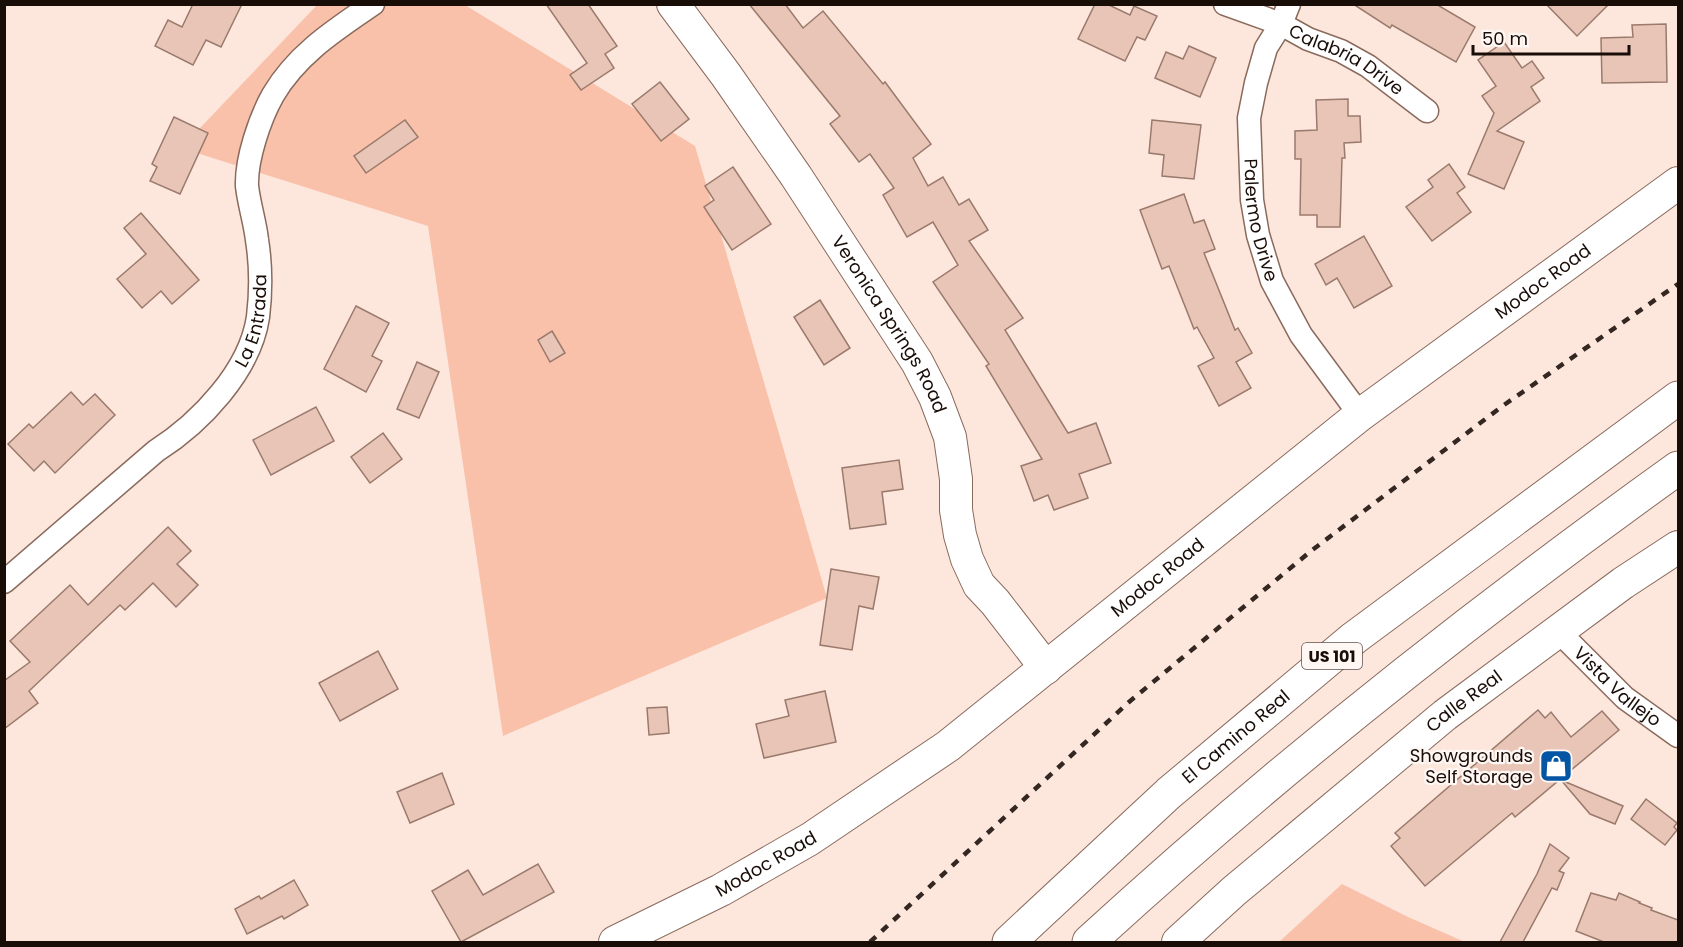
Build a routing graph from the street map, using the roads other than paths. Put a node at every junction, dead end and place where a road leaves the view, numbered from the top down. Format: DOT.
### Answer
graph roads {
  1 [pos="374,4"];
  2 [pos="673,4"];
  3 [pos="1225,4"];
  4 [pos="1285,14"];
  5 [pos="1427,111"];
  6 [pos="1678,183"];
  7 [pos="1678,398"];
  8 [pos="1360,415"];
  9 [pos="1678,468"];
  10 [pos="1678,547"];
  11 [pos="4,582"];
  12 [pos="1559,632"];
  13 [pos="1046,668"];
  14 [pos="1678,736"];
  15 [pos="615,942"];
  16 [pos="1009,942"];
  17 [pos="1089,942"];
  18 [pos="1178,942"];
  1 -- 11 [label="street, La Entrada"];
  2 -- 13 [label="street, Veronica Springs Road"];
  3 -- 4 [label="street, Calabria Drive"];
  4 -- 5 [label="street, Calabria Drive"];
  4 -- 8 [label="street, Palermo Drive"];
  6 -- 8 [label="street, Modoc Road"];
  7 -- 16 [label="highway, El Camino Real / US 101"];
  8 -- 13 [label="street, Modoc Road"];
  9 -- 17 [label="highway"];
  10 -- 12 [label="street, Calle Real"];
  12 -- 14 [label="street, Vista Vallejo"];
  12 -- 18 [label="street, Calle Real"];
  13 -- 15 [label="street, Modoc Road"];
}
